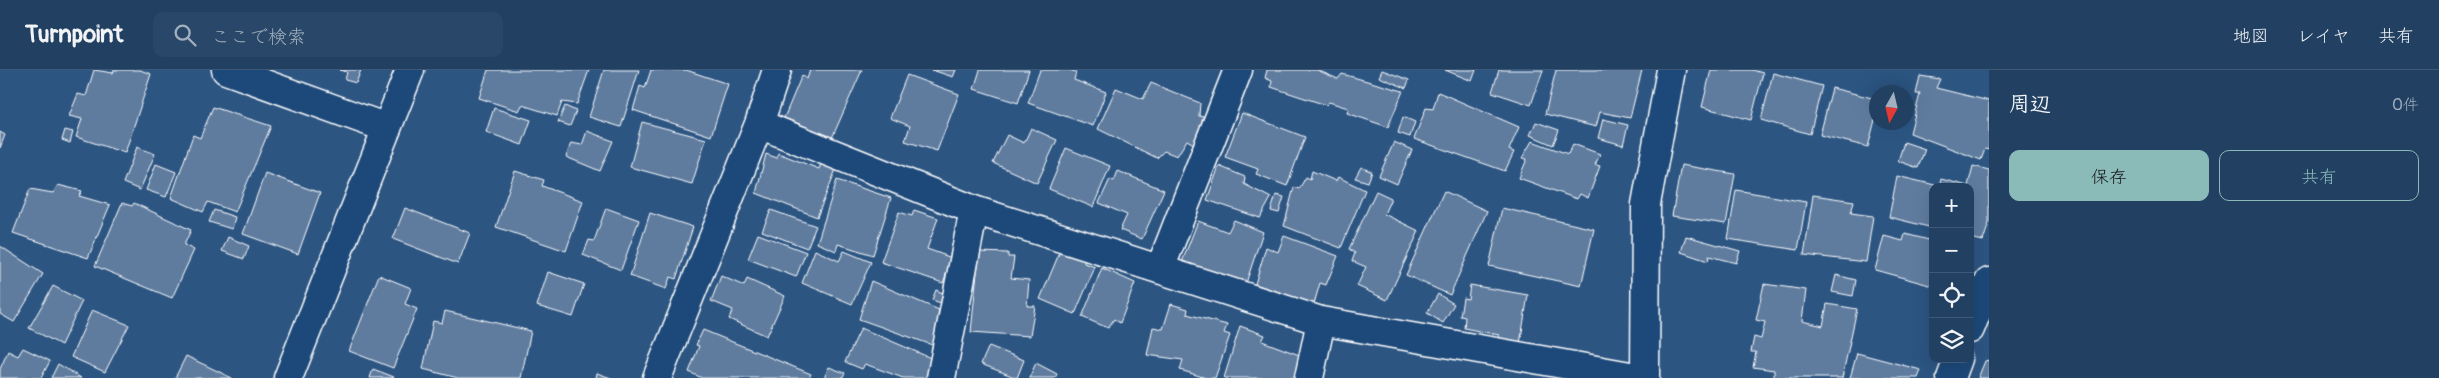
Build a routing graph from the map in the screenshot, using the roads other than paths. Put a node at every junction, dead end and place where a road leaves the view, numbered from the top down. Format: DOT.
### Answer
graph roads {
  1 [pos="226,70"];
  2 [pos="410,70"];
  3 [pos="777,70"];
  4 [pos="1238,70"];
  5 [pos="1671,70"];
  6 [pos="759,124"];
  7 [pos="387,128"];
  8 [pos="974,210"];
  9 [pos="1160,269"];
  10 [pos="1989,282"];
  11 [pos="1974,319"];
  12 [pos="1320,321"];
  13 [pos="1956,363"];
  14 [pos="288,378"];
  15 [pos="657,378"];
  16 [pos="941,378"];
  17 [pos="1309,378"];
  18 [pos="1641,378"];
  19 [pos="1644,378"];
  20 [pos="1950,378"];
  1 -- 7 [label="street"];
  2 -- 7 [label="street"];
  3 -- 6 [label="street"];
  4 -- 9 [label="street"];
  5 -- 19 [label="street"];
  6 -- 8 [label="street"];
  6 -- 15 [label="street"];
  7 -- 14 [label="street"];
  8 -- 9 [label="street"];
  8 -- 16 [label="street"];
  9 -- 12 [label="street"];
  10 -- 11 [label="street"];
  12 -- 17 [label="street"];
  12 -- 18 [label="street"];
  13 -- 20 [label="street"];
}
